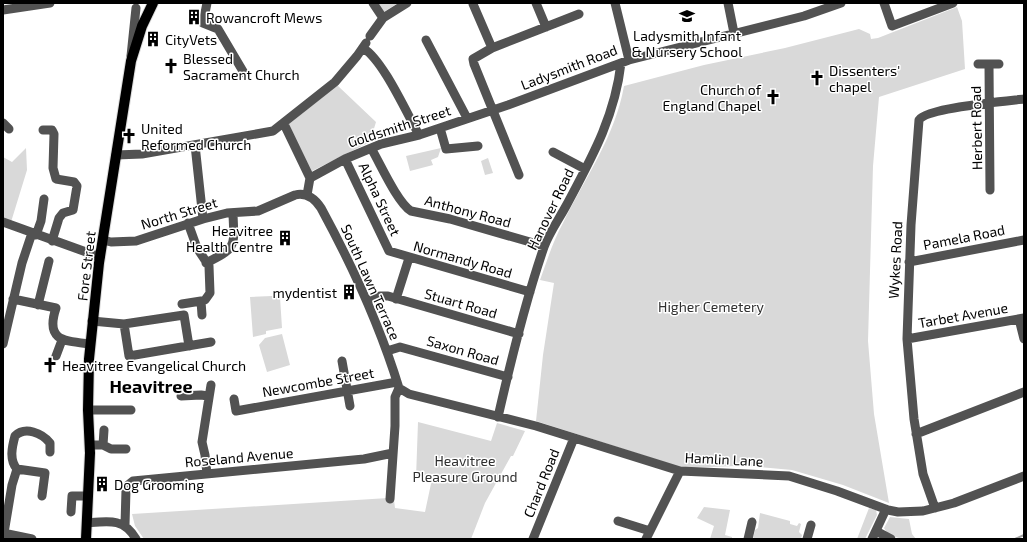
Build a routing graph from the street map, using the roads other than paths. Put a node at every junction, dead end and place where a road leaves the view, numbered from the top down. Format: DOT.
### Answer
graph roads {
  1 [pos="50,3"];
  2 [pos="153,3"];
  3 [pos="207,3"];
  4 [pos="373,3"];
  5 [pos="407,3"];
  6 [pos="536,3"];
  7 [pos="615,3"];
  8 [pos="728,3"];
  9 [pos="841,3"];
  10 [pos="884,3"];
  11 [pos="953,3"];
  12 [pos="473,4"];
  13 [pos="136,6"];
  14 [pos="3,10"];
  15 [pos="579,14"];
  16 [pos="383,18"];
  17 [pos="142,26"];
  18 [pos="546,27"];
  19 [pos="734,33"];
  20 [pos="426,40"];
  21 [pos="366,42"];
  22 [pos="492,48"];
  23 [pos="131,61"];
  24 [pos="625,61"];
  25 [pos="978,64"];
  26 [pos="999,64"];
  27 [pos="989,65"];
  28 [pos="244,73"];
  29 [pos="1024,99"];
  30 [pos="990,102"];
  31 [pos="493,110"];
  32 [pos="467,118"];
  33 [pos="284,124"];
  34 [pos="440,128"];
  35 [pos="43,130"];
  36 [pos="419,135"];
  37 [pos="195,145"];
  38 [pos="478,146"];
  39 [pos="371,148"];
  40 [pos="553,152"];
  41 [pos="116,155"];
  42 [pos="345,159"];
  43 [pos="585,169"];
  44 [pos="519,175"];
  45 [pos="310,178"];
  46 [pos="990,190"];
  47 [pos="307,195"];
  48 [pos="44,199"];
  49 [pos="233,213"];
  50 [pos="203,219"];
  51 [pos="3,222"];
  52 [pos="188,223"];
  53 [pos="34,234"];
  54 [pos="103,240"];
  55 [pos="1024,240"];
  56 [pos="53,241"];
  57 [pos="544,246"];
  58 [pos="389,251"];
  59 [pos="100,256"];
  60 [pos="409,258"];
  61 [pos="49,260"];
  62 [pos="909,262"];
  63 [pos="206,263"];
  64 [pos="530,292"];
  65 [pos="13,299"];
  66 [pos="396,300"];
  67 [pos="201,301"];
  68 [pos="367,302"];
  69 [pos="182,304"];
  70 [pos="37,305"];
  71 [pos="202,314"];
  72 [pos="1022,318"];
  73 [pos="92,321"];
  74 [pos="124,324"];
  75 [pos="518,334"];
  76 [pos="907,339"];
  77 [pos="1024,339"];
  78 [pos="62,340"];
  79 [pos="211,342"];
  80 [pos="3,344"];
  81 [pos="90,344"];
  82 [pos="189,346"];
  83 [pos="387,351"];
  84 [pos="56,356"];
  85 [pos="342,361"];
  86 [pos="508,377"];
  87 [pos="211,385"];
  88 [pos="398,385"];
  89 [pos="348,391"];
  90 [pos="1024,392"];
  91 [pos="181,396"];
  92 [pos="208,396"];
  93 [pos="234,399"];
  94 [pos="350,406"];
  95 [pos="88,410"];
  96 [pos="131,410"];
  97 [pos="498,417"];
  98 [pos="104,430"];
  99 [pos="916,434"];
  100 [pos="574,438"];
  101 [pos="90,445"];
  102 [pos="103,445"];
  103 [pos="126,448"];
  104 [pos="50,452"];
  105 [pos="393,453"];
  106 [pos="16,469"];
  107 [pos="680,471"];
  108 [pos="207,474"];
  109 [pos="1024,476"];
  110 [pos="42,496"];
  111 [pos="88,496"];
  112 [pos="390,499"];
  113 [pos="935,508"];
  114 [pos="886,509"];
  115 [pos="71,512"];
  116 [pos="618,521"];
  117 [pos="752,522"];
  118 [pos="87,523"];
  119 [pos="125,525"];
  120 [pos="811,525"];
  121 [pos="4,533"];
  122 [pos="648,535"];
  123 [pos="874,535"];
  124 [pos="32,539"];
  125 [pos="86,539"];
  126 [pos="136,539"];
  127 [pos="533,539"];
  128 [pos="748,539"];
  129 [pos="807,539"];
  130 [pos="891,539"];
  1 -- 14 [label="street"];
  2 -- 17 [label="main road, Fore Street"];
  3 -- 28 [label="street"];
  4 -- 16 [label="street"];
  5 -- 16 [label="street"];
  6 -- 18 [label="street"];
  7 -- 24 [label="street"];
  8 -- 19 [label="street"];
  9 -- 19 [label="street, Ladysmith Road"];
  10 -- 11 [label="street"];
  12 -- 22 [label="street"];
  13 -- 17 [label="street"];
  13 -- 23 [label="street"];
  15 -- 18 [label="street"];
  16 -- 21 [label="street"];
  17 -- 23 [label="main road, Fore Street"];
  18 -- 22 [label="street"];
  19 -- 24 [label="street, Ladysmith Road"];
  20 -- 32 [label="street"];
  21 -- 33 [label="street"];
  21 -- 36 [label="street"];
  22 -- 31 [label="street"];
  23 -- 41 [label="main road, Fore Street"];
  24 -- 31 [label="street, Ladysmith Road"];
  24 -- 43 [label="street, Hanover Road"];
  25 -- 27 [label="street"];
  26 -- 27 [label="street"];
  27 -- 30 [label="street, Herbert Road"];
  29 -- 30 [label="street, Wykes Road"];
  30 -- 46 [label="street, Herbert Road"];
  30 -- 62 [label="street, Wykes Road"];
  31 -- 32 [label="street, Goldsmith Street"];
  31 -- 44 [label="street"];
  32 -- 34 [label="street, Goldsmith Street"];
  33 -- 37 [label="street"];
  33 -- 45 [label="street"];
  34 -- 36 [label="street, Goldsmith Street"];
  34 -- 38 [label="street"];
  35 -- 56 [label="street"];
  36 -- 39 [label="street, Goldsmith Street"];
  37 -- 41 [label="street"];
  37 -- 50 [label="street"];
  39 -- 42 [label="street, Goldsmith Street"];
  39 -- 57 [label="street, Anthony Road"];
  40 -- 43 [label="street"];
  41 -- 54 [label="main road, Fore Street"];
  42 -- 45 [label="street, Goldsmith Street"];
  42 -- 58 [label="street, Alpha Street"];
  43 -- 57 [label="street, Hanover Road"];
  45 -- 47 [label="street"];
  47 -- 49 [label="street, North Street"];
  47 -- 68 [label="street, South Lawn Terrace"];
  48 -- 53 [label="street"];
  49 -- 50 [label="street, North Street"];
  49 -- 63 [label="street"];
  50 -- 52 [label="street, North Street"];
  51 -- 53 [label="street"];
  52 -- 54 [label="street, North Street"];
  52 -- 63 [label="street"];
  53 -- 56 [label="street"];
  53 -- 65 [label="street"];
  54 -- 59 [label="main road, Fore Street"];
  55 -- 62 [label="street, Pamela Road"];
  56 -- 59 [label="street"];
  57 -- 64 [label="street, Hanover Road"];
  58 -- 60 [label="street, Normandy Road"];
  59 -- 73 [label="main road, Fore Street"];
  60 -- 64 [label="street, Normandy Road"];
  60 -- 66 [label="street"];
  61 -- 70 [label="street"];
  62 -- 76 [label="street, Wykes Road"];
  63 -- 67 [label="street"];
  64 -- 75 [label="street, Hanover Road"];
  65 -- 70 [label="street"];
  65 -- 80 [label="street"];
  66 -- 68 [label="street, Stuart Road"];
  66 -- 75 [label="street, Stuart Road"];
  67 -- 69 [label="street"];
  67 -- 71 [label="street"];
  68 -- 83 [label="street, South Lawn Terrace"];
  70 -- 78 [label="street"];
  72 -- 76 [label="street, Tarbet Avenue"];
  72 -- 77 [label="street"];
  73 -- 74 [label="street"];
  73 -- 81 [label="main road, Fore Street"];
  74 -- 82 [label="street"];
  74 -- 82 [label="street"];
  75 -- 86 [label="street, Hanover Road"];
  76 -- 99 [label="street, Wykes Road"];
  78 -- 81 [label="street"];
  78 -- 84 [label="street"];
  79 -- 82 [label="street"];
  81 -- 95 [label="main road, Fore Street"];
  83 -- 86 [label="street, Saxon Road"];
  83 -- 88 [label="street, South Lawn Terrace"];
  85 -- 89 [label="street"];
  86 -- 97 [label="street, Hanover Road"];
  87 -- 92 [label="street"];
  88 -- 89 [label="street, Newcombe Street"];
  88 -- 97 [label="street, Hamlin Lane"];
  88 -- 105 [label="street"];
  89 -- 93 [label="street, Newcombe Street"];
  89 -- 94 [label="street"];
  90 -- 99 [label="street"];
  91 -- 92 [label="street"];
  92 -- 108 [label="street"];
  95 -- 96 [label="street"];
  95 -- 101 [label="main road, Fore Street"];
  97 -- 100 [label="street, Hamlin Lane"];
  98 -- 102 [label="street"];
  99 -- 113 [label="street, Wykes Road"];
  100 -- 107 [label="street, Hamlin Lane"];
  100 -- 127 [label="street, Chard Road"];
  101 -- 102 [label="street"];
  101 -- 111 [label="main road, Fore Street"];
  102 -- 103 [label="street"];
  104 -- 106 [label="street"];
  105 -- 108 [label="street, Roseland Avenue"];
  105 -- 112 [label="street"];
  106 -- 110 [label="street"];
  106 -- 121 [label="street"];
  107 -- 114 [label="street, Hamlin Lane"];
  107 -- 122 [label="street"];
  108 -- 119 [label="street, Roseland Avenue"];
  109 -- 113 [label="street, Hamlin Lane"];
  111 -- 115 [label="street"];
  111 -- 118 [label="main road, Fore Street"];
  113 -- 114 [label="street, Hamlin Lane"];
  114 -- 123 [label="street"];
  116 -- 122 [label="street"];
  117 -- 128 [label="street"];
  118 -- 119 [label="street"];
  118 -- 125 [label="main road, Fore Street"];
  119 -- 126 [label="street"];
  120 -- 129 [label="street"];
  121 -- 124 [label="street"];
  123 -- 130 [label="street"];
}
